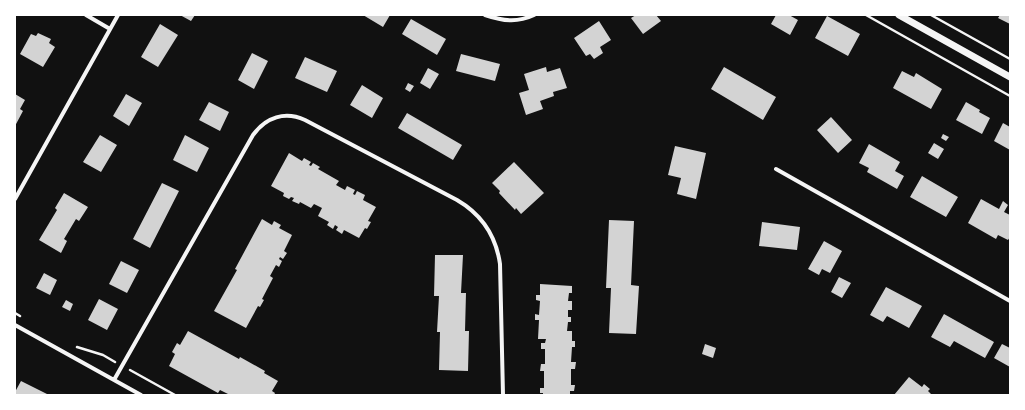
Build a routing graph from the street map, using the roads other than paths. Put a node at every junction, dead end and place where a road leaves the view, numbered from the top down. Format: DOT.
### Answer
graph roads {
  1 [pos="86,15"];
  2 [pos="118,15"];
  3 [pos="485,15"];
  4 [pos="534,15"];
  5 [pos="899,15"];
  6 [pos="110,29"];
  7 [pos="1010,77"];
  8 [pos="776,169"];
  9 [pos="15,199"];
  10 [pos="1010,301"];
  11 [pos="15,325"];
  12 [pos="114,380"];
  13 [pos="141,395"];
  14 [pos="503,395"];
  1 -- 6 [label="street"];
  2 -- 6 [label="street"];
  3 -- 4 [label="street"];
  5 -- 7 [label="street"];
  6 -- 9 [label="street"];
  8 -- 10 [label="street"];
  11 -- 12 [label="street"];
  12 -- 13 [label="street"];
  12 -- 14 [label="street"];
}
